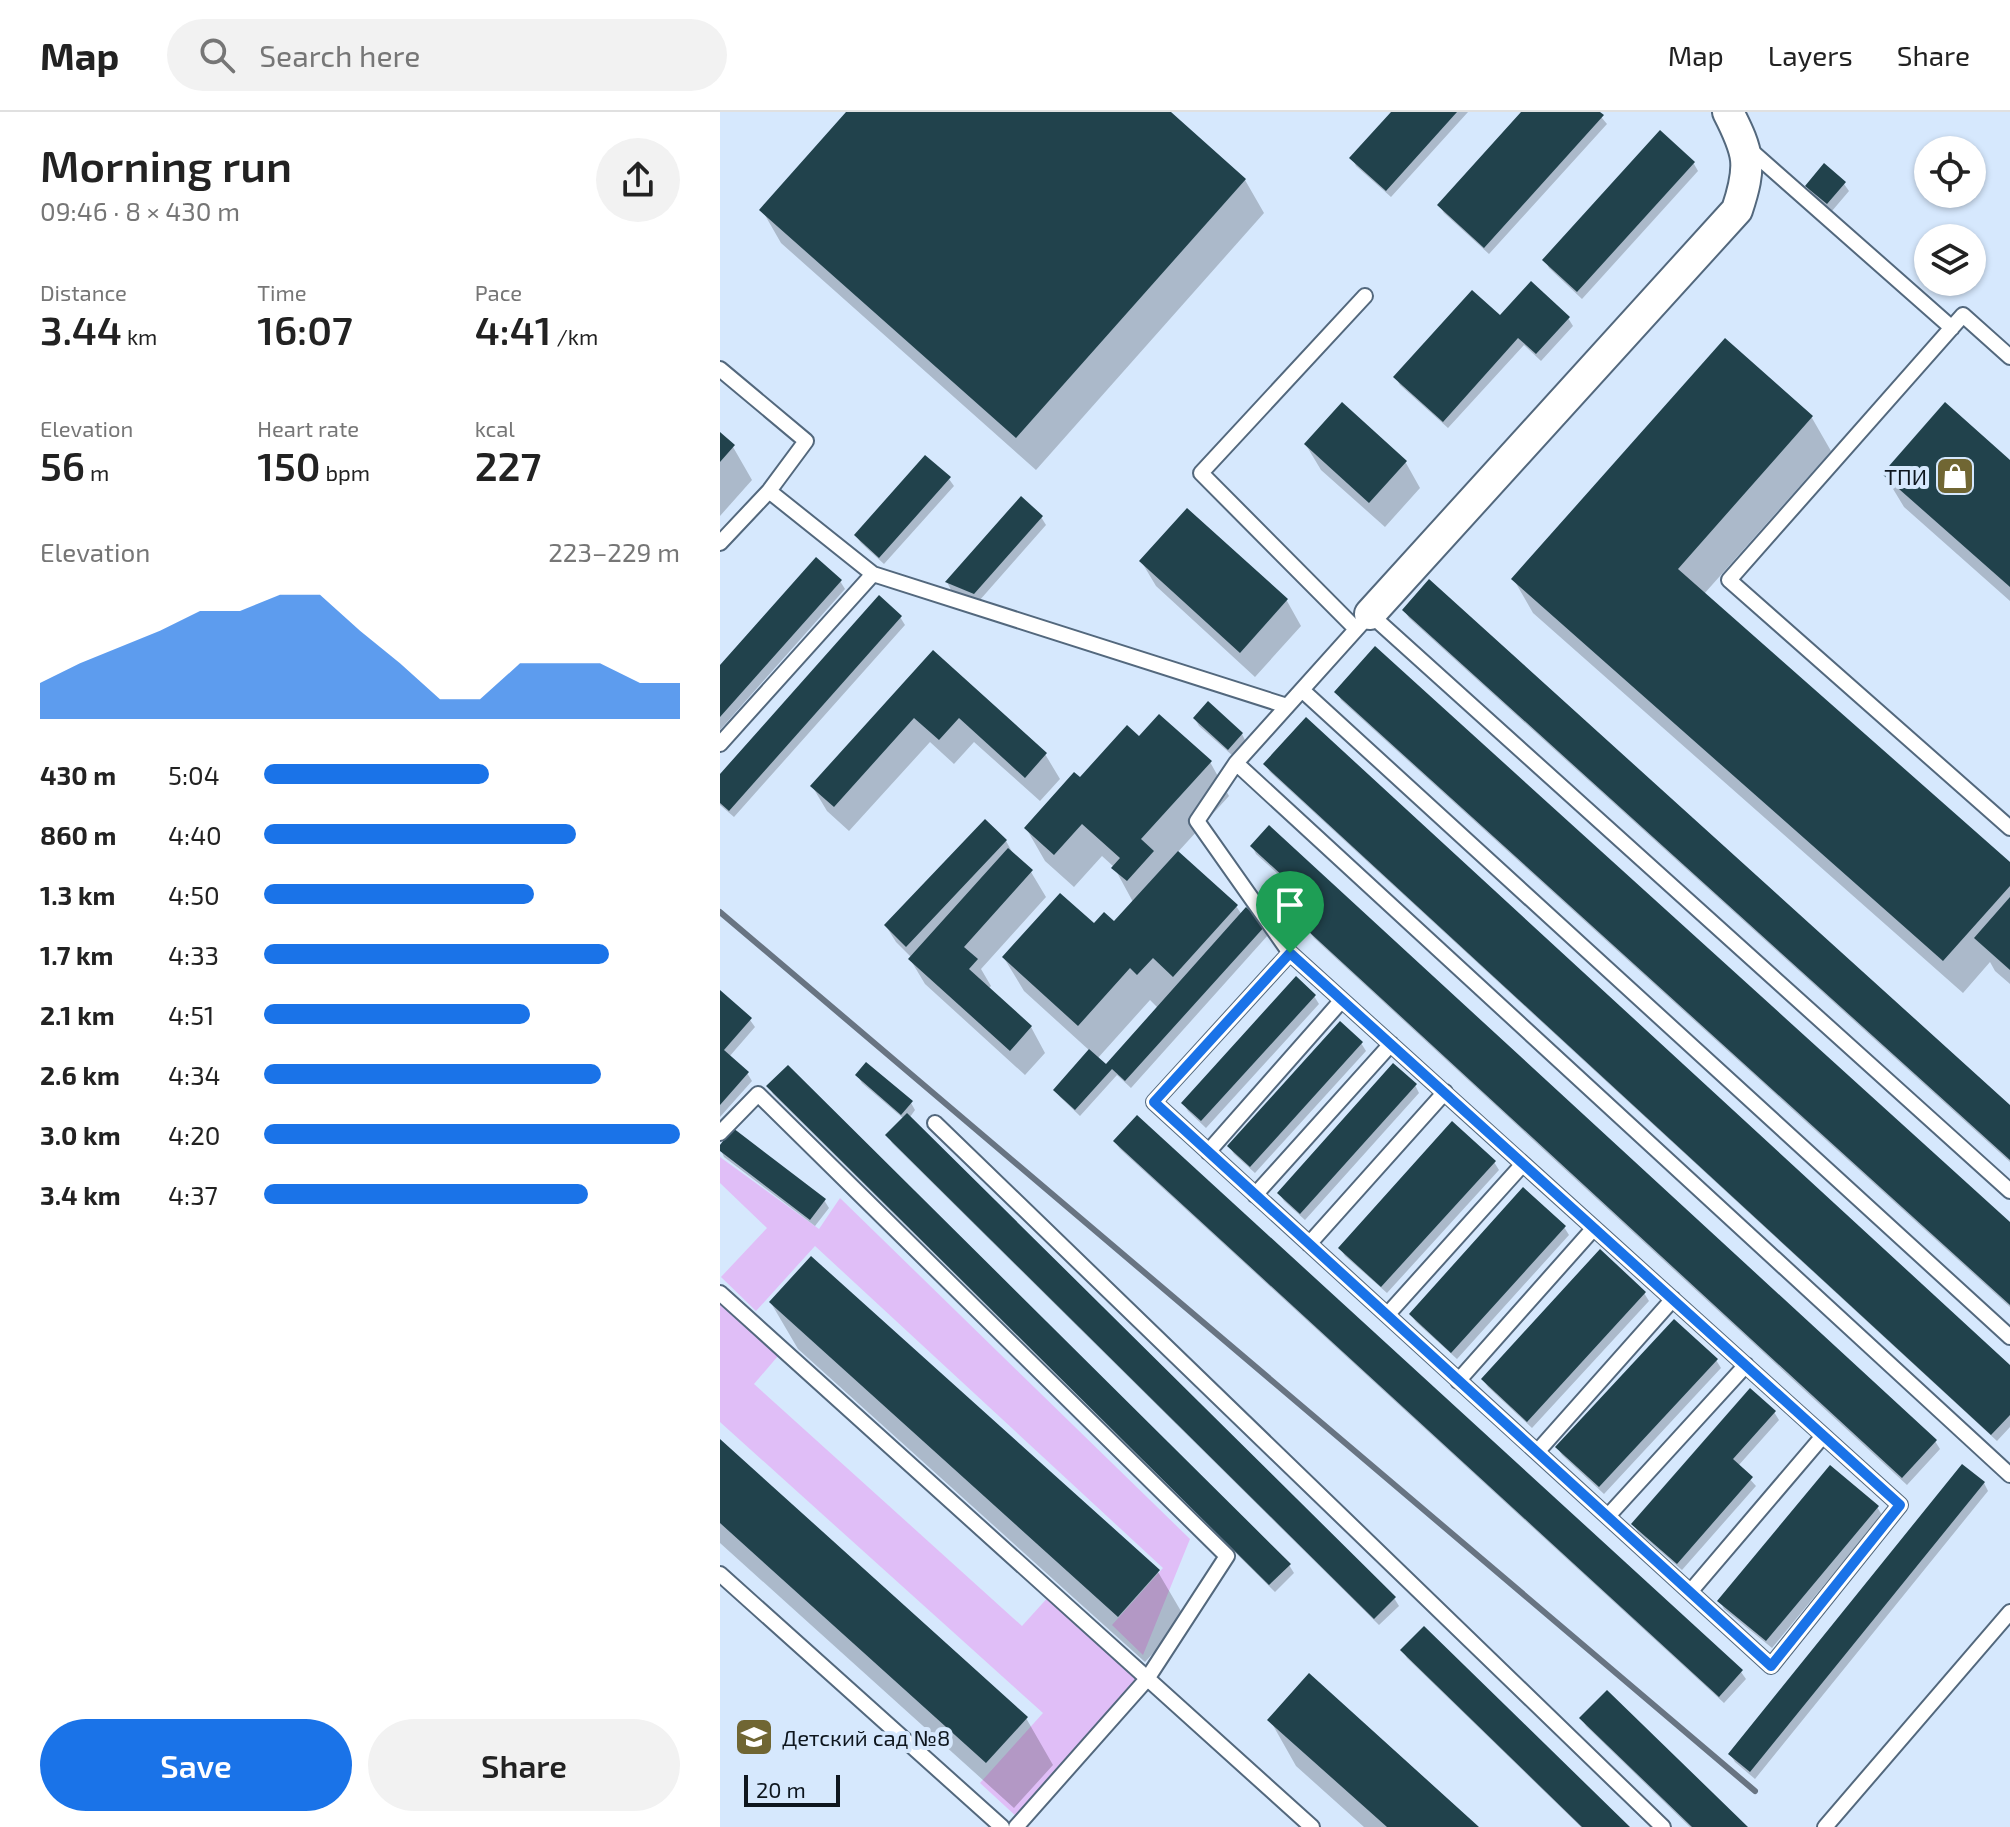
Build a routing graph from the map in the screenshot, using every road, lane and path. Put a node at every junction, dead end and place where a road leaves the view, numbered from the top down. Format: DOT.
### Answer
graph roads {
  1 [pos="1728,112"];
  2 [pos="1745,145"];
  3 [pos="1365,296"];
  4 [pos="1952,328"];
  5 [pos="2010,357"];
  6 [pos="720,369"];
  7 [pos="769,491"];
  8 [pos="720,543"];
  9 [pos="873,574"];
  10 [pos="1363,621"];
  11 [pos="1302,690"];
  12 [pos="1287,706"];
  13 [pos="720,744"];
  14 [pos="1236,763"];
  15 [pos="2010,828"];
  16 [pos="1290,953"];
  17 [pos="1342,1000"];
  18 [pos="1391,1044"];
  19 [pos="1445,1092"];
  20 [pos="935,1123"];
  21 [pos="720,1133"];
  22 [pos="1208,1152"];
  23 [pos="1523,1164"];
  24 [pos="2010,1191"];
  25 [pos="1255,1195"];
  26 [pos="1594,1228"];
  27 [pos="1309,1244"];
  28 [pos="720,1293"];
  29 [pos="1673,1299"];
  30 [pos="1387,1315"];
  31 [pos="2010,1337"];
  32 [pos="1746,1365"];
  33 [pos="1458,1381"];
  34 [pos="1823,1436"];
  35 [pos="1537,1452"];
  36 [pos="2010,1475"];
  37 [pos="1608,1516"];
  38 [pos="720,1574"];
  39 [pos="1690,1592"];
  40 [pos="2010,1612"];
  41 [pos="1147,1679"];
  42 [pos="1002,1827"];
  43 [pos="1016,1827"];
  44 [pos="1312,1827"];
  45 [pos="1663,1827"];
  46 [pos="1825,1827"];
  1 -- 2 [label="street"];
  2 -- 4 [label="lane"];
  2 -- 10 [label="street"];
  3 -- 10 [label="lane"];
  4 -- 5 [label="lane"];
  4 -- 15 [label="lane"];
  6 -- 7 [label="lane"];
  7 -- 8 [label="lane"];
  7 -- 9 [label="lane"];
  9 -- 12 [label="lane"];
  9 -- 13 [label="lane"];
  10 -- 11 [label="lane"];
  10 -- 24 [label="lane"];
  11 -- 12 [label="lane"];
  11 -- 31 [label="lane"];
  12 -- 14 [label="lane"];
  14 -- 16 [label="lane"];
  14 -- 36 [label="lane"];
  16 -- 17 [label="lane"];
  16 -- 22 [label="lane"];
  17 -- 18 [label="lane"];
  17 -- 22 [label="lane"];
  18 -- 19 [label="lane"];
  18 -- 25 [label="lane"];
  19 -- 23 [label="lane"];
  19 -- 27 [label="lane"];
  20 -- 45 [label="lane"];
  21 -- 41 [label="lane"];
  22 -- 25 [label="lane"];
  23 -- 26 [label="lane"];
  23 -- 30 [label="lane"];
  25 -- 27 [label="lane"];
  26 -- 29 [label="lane"];
  26 -- 33 [label="lane"];
  27 -- 30 [label="lane"];
  28 -- 41 [label="lane"];
  29 -- 32 [label="lane"];
  29 -- 35 [label="lane"];
  30 -- 33 [label="lane"];
  32 -- 34 [label="lane"];
  32 -- 37 [label="lane"];
  33 -- 35 [label="lane"];
  34 -- 39 [label="lane"];
  34 -- 39 [label="lane"];
  35 -- 37 [label="lane"];
  37 -- 39 [label="lane"];
  38 -- 42 [label="lane"];
  40 -- 46 [label="lane"];
  41 -- 43 [label="lane"];
  41 -- 44 [label="lane"];
}
